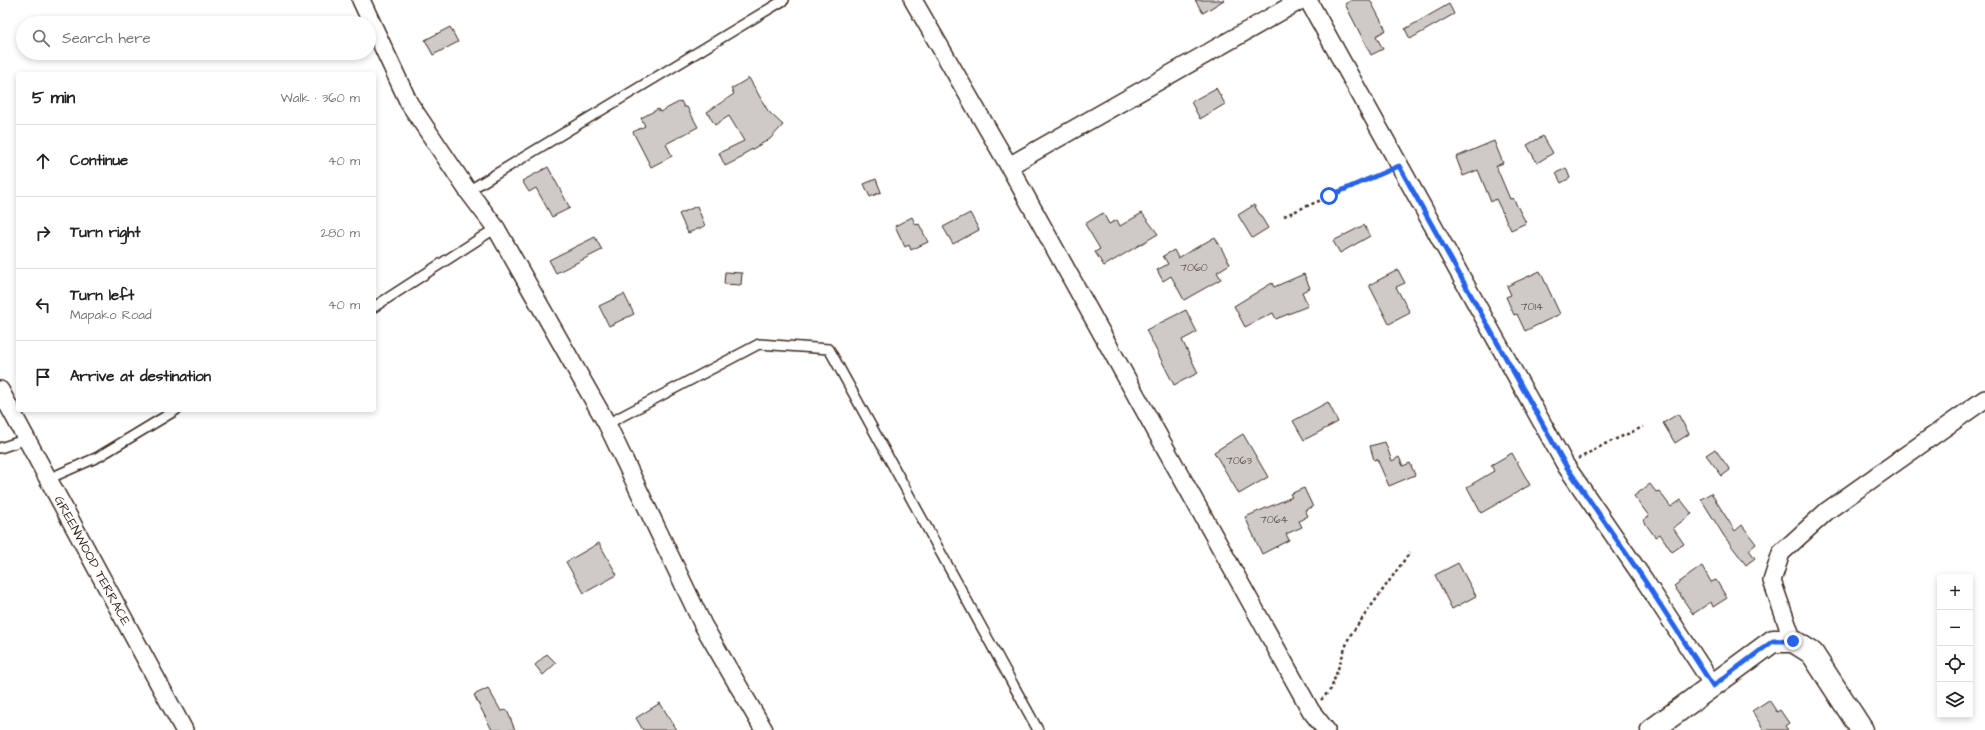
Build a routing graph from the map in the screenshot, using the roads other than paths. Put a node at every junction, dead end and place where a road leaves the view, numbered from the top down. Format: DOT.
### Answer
graph roads {
  1 [pos="361,0"];
  2 [pos="784,0"];
  3 [pos="913,0"];
  4 [pos="1301,0"];
  5 [pos="1308,0"];
  6 [pos="368,16"];
  7 [pos="376,32"];
  8 [pos="1009,166"];
  9 [pos="468,191"];
  10 [pos="496,228"];
  11 [pos="376,306"];
  12 [pos="0,390"];
  13 [pos="1985,399"];
  14 [pos="173,412"];
  15 [pos="607,424"];
  16 [pos="27,439"];
  17 [pos="0,448"];
  18 [pos="48,479"];
  19 [pos="1793,641"];
  20 [pos="1713,686"];
  21 [pos="184,730"];
  22 [pos="764,730"];
  23 [pos="1038,730"];
  24 [pos="1326,730"];
  25 [pos="1652,730"];
  26 [pos="1862,730"];
  1 -- 6 [label="street"];
  2 -- 9 [label="lane"];
  3 -- 8 [label="street"];
  4 -- 8 [label="street"];
  5 -- 20 [label="street"];
  7 -- 9 [label="street"];
  8 -- 24 [label="street"];
  9 -- 10 [label="street"];
  10 -- 11 [label="lane"];
  10 -- 15 [label="street"];
  12 -- 16 [label="street, GREENWOOD TERRACE"];
  13 -- 19 [label="street"];
  14 -- 18 [label="lane"];
  15 -- 22 [label="street"];
  15 -- 23 [label="lane"];
  16 -- 17 [label="lane"];
  16 -- 18 [label="street, GREENWOOD TERRACE"];
  18 -- 21 [label="street, GREENWOOD TERRACE"];
  19 -- 20 [label="street"];
  19 -- 26 [label="street"];
  20 -- 25 [label="street"];
}
